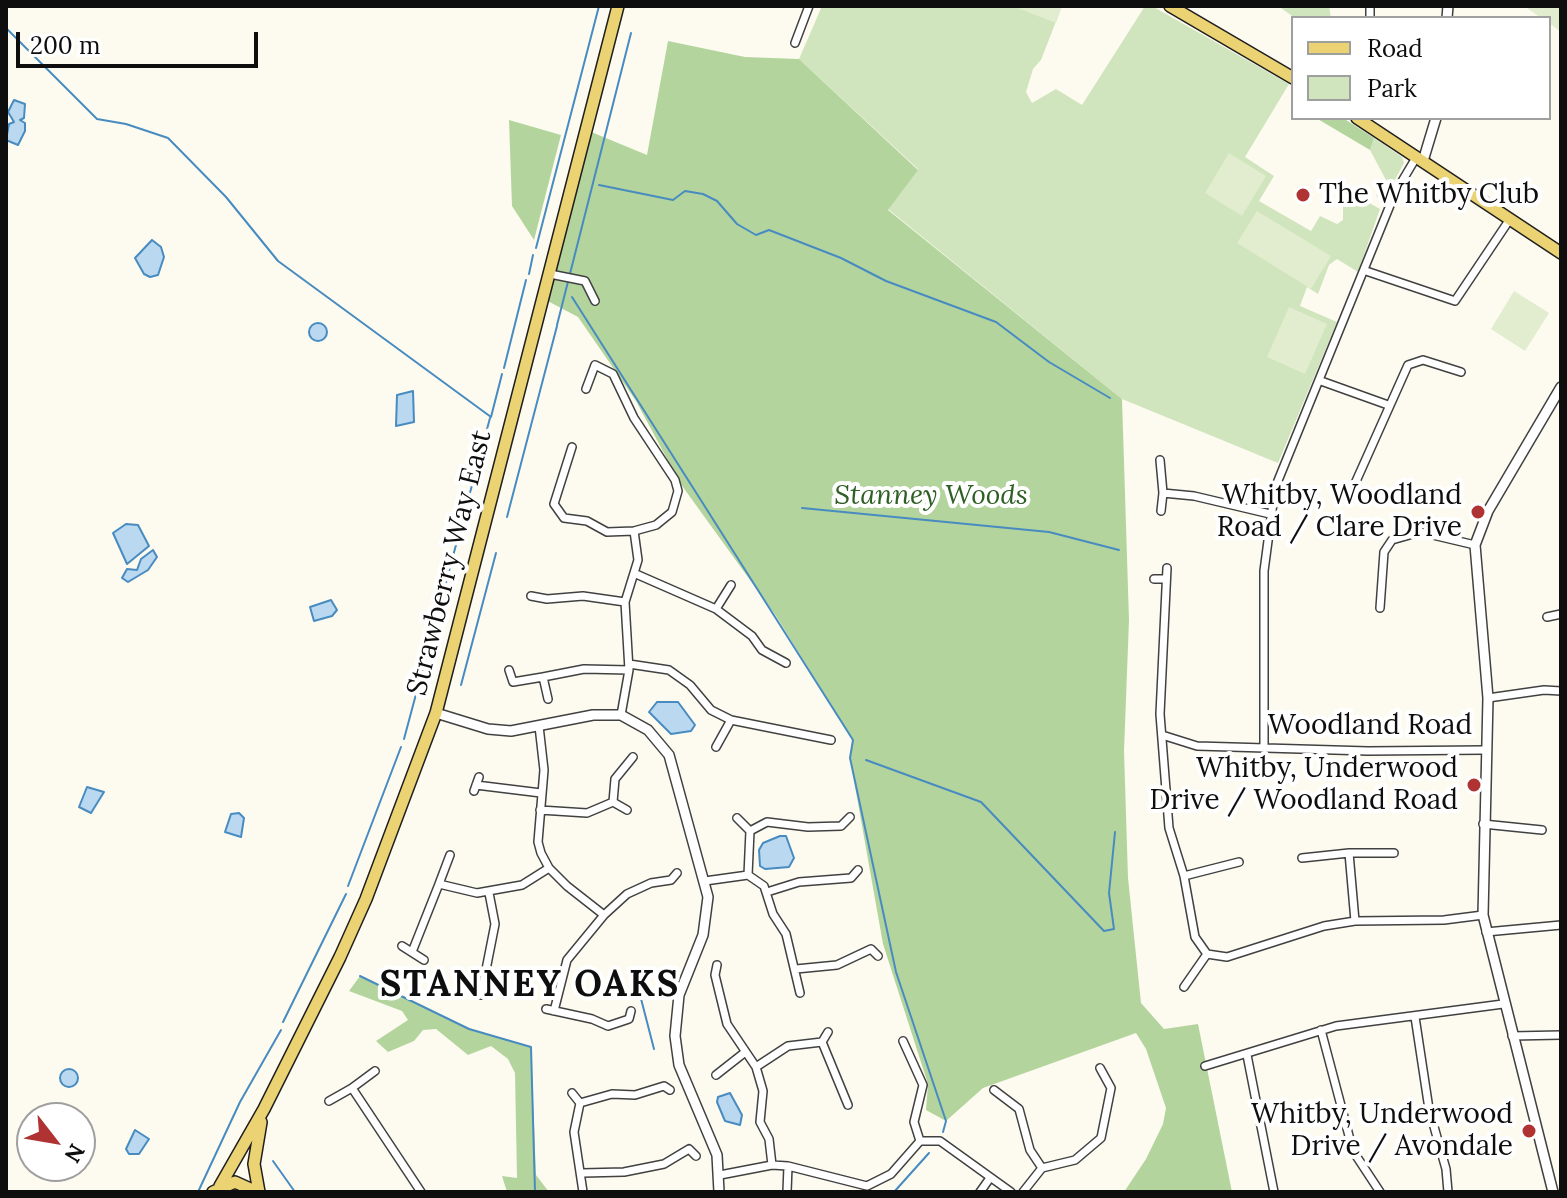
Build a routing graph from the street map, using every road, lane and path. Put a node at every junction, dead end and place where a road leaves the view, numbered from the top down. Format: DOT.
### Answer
graph roads {
  1 [pos="618,6"];
  2 [pos="809,6"];
  3 [pos="1170,6"];
  4 [pos="795,43"];
  5 [pos="1291,77"];
  6 [pos="1360,120"];
  7 [pos="1435,120"];
  8 [pos="1420,159"];
  9 [pos="1510,219"];
  10 [pos="1561,253"];
  11 [pos="1366,271"];
  12 [pos="550,274"];
  13 [pos="595,301"];
  14 [pos="1461,372"];
  15 [pos="1321,381"];
  16 [pos="1561,387"];
  17 [pos="586,389"];
  18 [pos="1388,405"];
  19 [pos="1160,460"];
  20 [pos="577,462"];
  21 [pos="1353,488"];
  22 [pos="1163,493"];
  23 [pos="1161,511"];
  24 [pos="1270,514"];
  25 [pos="634,531"];
  26 [pos="1475,545"];
  27 [pos="1167,568"];
  28 [pos="636,574"];
  29 [pos="1154,579"];
  30 [pos="1166,579"];
  31 [pos="731,585"];
  32 [pos="531,596"];
  33 [pos="625,602"];
  34 [pos="1380,608"];
  35 [pos="716,609"];
  36 [pos="1561,614"];
  37 [pos="1547,617"];
  38 [pos="783,649"];
  39 [pos="778,658"];
  40 [pos="786,663"];
  41 [pos="629,667"];
  42 [pos="509,670"];
  43 [pos="543,677"];
  44 [pos="1561,691"];
  45 [pos="1488,698"];
  46 [pos="548,699"];
  47 [pos="436,713"];
  48 [pos="621,715"];
  49 [pos="731,720"];
  50 [pos="539,726"];
  51 [pos="1162,735"];
  52 [pos="831,740"];
  53 [pos="716,747"];
  54 [pos="1264,747"];
  55 [pos="1485,750"];
  56 [pos="633,757"];
  57 [pos="479,777"];
  58 [pos="541,793"];
  59 [pos="613,802"];
  60 [pos="540,810"];
  61 [pos="627,810"];
  62 [pos="737,818"];
  63 [pos="849,824"];
  64 [pos="1483,824"];
  65 [pos="1542,830"];
  66 [pos="750,831"];
  67 [pos="1349,853"];
  68 [pos="1394,853"];
  69 [pos="450,855"];
  70 [pos="1302,858"];
  71 [pos="1239,862"];
  72 [pos="549,868"];
  73 [pos="748,875"];
  74 [pos="1184,876"];
  75 [pos="705,881"];
  76 [pos="439,884"];
  77 [pos="862,884"];
  78 [pos="680,887"];
  79 [pos="767,892"];
  80 [pos="489,893"];
  81 [pos="604,915"];
  82 [pos="1483,915"];
  83 [pos="1355,921"];
  84 [pos="1561,925"];
  85 [pos="1486,932"];
  86 [pos="402,946"];
  87 [pos="412,952"];
  88 [pos="1207,954"];
  89 [pos="878,956"];
  90 [pos="424,960"];
  91 [pos="717,965"];
  92 [pos="796,969"];
  93 [pos="704,973"];
  94 [pos="715,975"];
  95 [pos="470,984"];
  96 [pos="1184,987"];
  97 [pos="800,993"];
  98 [pos="1503,1004"];
  99 [pos="1415,1017"];
  100 [pos="638,1026"];
  101 [pos="1321,1030"];
  102 [pos="828,1032"];
  103 [pos="1561,1035"];
  104 [pos="1512,1036"];
  105 [pos="903,1041"];
  106 [pos="822,1042"];
  107 [pos="744,1053"];
  108 [pos="1247,1055"];
  109 [pos="1205,1066"];
  110 [pos="756,1067"];
  111 [pos="1100,1068"];
  112 [pos="375,1071"];
  113 [pos="716,1075"];
  114 [pos="666,1084"];
  115 [pos="1005,1085"];
  116 [pos="352,1088"];
  117 [pos="994,1090"];
  118 [pos="572,1093"];
  119 [pos="1003,1095"];
  120 [pos="329,1101"];
  121 [pos="580,1103"];
  122 [pos="848,1105"];
  123 [pos="264,1109"];
  124 [pos="920,1141"];
  125 [pos="696,1156"];
  126 [pos="772,1165"];
  127 [pos="788,1166"];
  128 [pos="1042,1168"];
  129 [pos="583,1173"];
  130 [pos="720,1175"];
  131 [pos="990,1178"];
  132 [pos="217,1189"];
  133 [pos="868,1189"];
  134 [pos="258,1192"];
  135 [pos="421,1192"];
  136 [pos="583,1192"];
  137 [pos="719,1192"];
  138 [pos="787,1192"];
  139 [pos="980,1192"];
  140 [pos="1011,1192"];
  141 [pos="1023,1192"];
  142 [pos="1274,1192"];
  143 [pos="1380,1192"];
  144 [pos="1448,1192"];
  145 [pos="1553,1192"];
  1 -- 12 [label="main road, Strawberry Way East"];
  2 -- 4 [label="street"];
  3 -- 5 [label="main road"];
  6 -- 8 [label="main road"];
  7 -- 8 [label="street"];
  8 -- 9 [label="main road"];
  8 -- 11 [label="street"];
  9 -- 10 [label="main road"];
  9 -- 11 [label="street"];
  11 -- 15 [label="street"];
  12 -- 13 [label="street"];
  12 -- 47 [label="main road, Strawberry Way East"];
  14 -- 18 [label="street"];
  15 -- 18 [label="street"];
  15 -- 24 [label="street"];
  16 -- 26 [label="street, Woodland Road"];
  17 -- 25 [label="street"];
  18 -- 21 [label="street"];
  19 -- 22 [label="street"];
  20 -- 25 [label="street"];
  22 -- 23 [label="street"];
  22 -- 24 [label="street"];
  24 -- 54 [label="street"];
  25 -- 28 [label="street"];
  26 -- 34 [label="street"];
  26 -- 45 [label="street, Woodland Road"];
  27 -- 30 [label="street"];
  28 -- 33 [label="street"];
  28 -- 35 [label="street"];
  29 -- 30 [label="street"];
  30 -- 51 [label="street"];
  31 -- 35 [label="street"];
  32 -- 33 [label="street"];
  33 -- 41 [label="street"];
  35 -- 39 [label="street"];
  36 -- 37 [label="street"];
  38 -- 39 [label="street"];
  39 -- 40 [label="street"];
  41 -- 43 [label="street"];
  41 -- 48 [label="street"];
  41 -- 49 [label="street"];
  42 -- 43 [label="street"];
  43 -- 46 [label="street"];
  44 -- 45 [label="street"];
  45 -- 55 [label="street, Woodland Road"];
  47 -- 50 [label="street"];
  47 -- 123 [label="main road, Strawberry Way East"];
  48 -- 50 [label="street"];
  48 -- 75 [label="street"];
  49 -- 52 [label="street"];
  49 -- 53 [label="street"];
  50 -- 58 [label="street"];
  51 -- 54 [label="street, Woodland Road"];
  51 -- 74 [label="street"];
  54 -- 55 [label="street, Woodland Road"];
  55 -- 64 [label="street"];
  56 -- 59 [label="street"];
  57 -- 58 [label="street"];
  58 -- 60 [label="street"];
  59 -- 60 [label="street"];
  59 -- 61 [label="street"];
  60 -- 72 [label="street"];
  62 -- 66 [label="street"];
  63 -- 66 [label="street"];
  64 -- 65 [label="street"];
  64 -- 82 [label="street"];
  66 -- 73 [label="street"];
  67 -- 68 [label="street"];
  67 -- 70 [label="street"];
  67 -- 83 [label="street"];
  69 -- 76 [label="street"];
  71 -- 74 [label="street"];
  72 -- 80 [label="street"];
  72 -- 81 [label="street"];
  73 -- 75 [label="street"];
  73 -- 79 [label="street"];
  74 -- 88 [label="street"];
  75 -- 130 [label="street"];
  76 -- 80 [label="street"];
  76 -- 87 [label="street"];
  77 -- 79 [label="street"];
  78 -- 81 [label="street"];
  79 -- 92 [label="street"];
  80 -- 95 [label="street"];
  81 -- 100 [label="street"];
  82 -- 83 [label="street"];
  82 -- 85 [label="street"];
  83 -- 88 [label="street"];
  84 -- 85 [label="street"];
  85 -- 98 [label="street"];
  86 -- 87 [label="street"];
  87 -- 90 [label="street"];
  88 -- 96 [label="street"];
  89 -- 92 [label="street"];
  91 -- 94 [label="street"];
  92 -- 97 [label="street"];
  93 -- 94 [label="street"];
  94 -- 107 [label="street"];
  98 -- 99 [label="street"];
  98 -- 104 [label="street"];
  99 -- 101 [label="street"];
  99 -- 144 [label="street"];
  101 -- 108 [label="street"];
  101 -- 143 [label="street"];
  102 -- 106 [label="street"];
  103 -- 104 [label="street"];
  104 -- 145 [label="street"];
  105 -- 124 [label="street"];
  106 -- 110 [label="street"];
  106 -- 122 [label="street"];
  107 -- 110 [label="street"];
  107 -- 113 [label="street"];
  108 -- 109 [label="street"];
  108 -- 142 [label="street"];
  110 -- 126 [label="street"];
  111 -- 128 [label="street"];
  112 -- 116 [label="street"];
  114 -- 121 [label="street"];
  115 -- 119 [label="street"];
  116 -- 120 [label="street"];
  116 -- 135 [label="street"];
  117 -- 119 [label="street"];
  118 -- 121 [label="street"];
  119 -- 128 [label="street"];
  121 -- 129 [label="street"];
  123 -- 132 [label="main road, Strawberry Way East"];
  123 -- 134 [label="main road, Strawberry Way East"];
  124 -- 131 [label="street"];
  124 -- 133 [label="street"];
  125 -- 129 [label="street"];
  126 -- 127 [label="street"];
  126 -- 130 [label="street"];
  127 -- 133 [label="street"];
  127 -- 138 [label="street"];
  128 -- 141 [label="street"];
  129 -- 136 [label="street"];
  130 -- 137 [label="street"];
  131 -- 139 [label="street"];
  131 -- 140 [label="street"];
  132 -- 134 [label="main road"];
}
